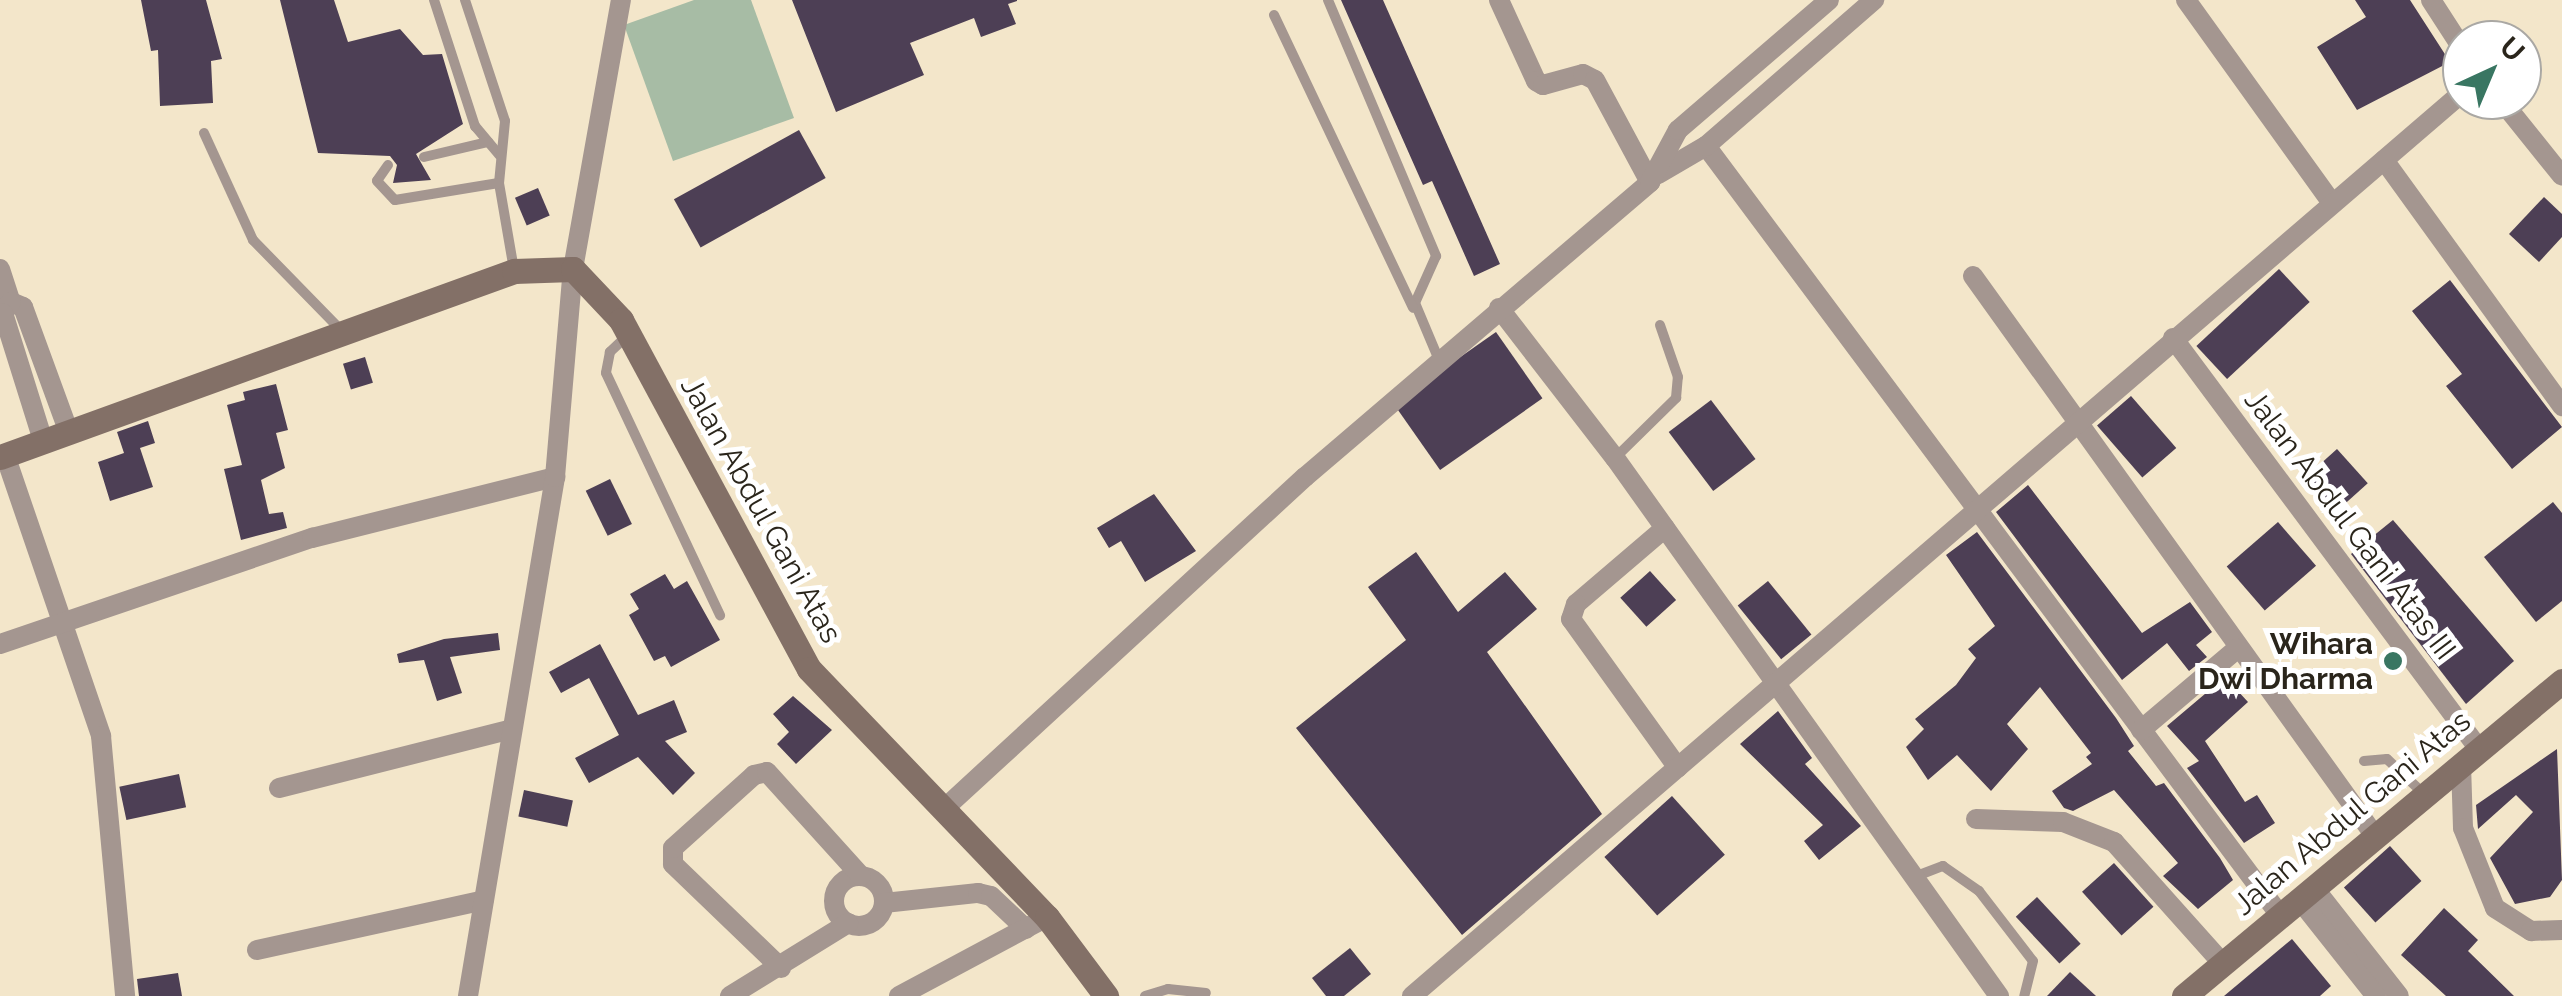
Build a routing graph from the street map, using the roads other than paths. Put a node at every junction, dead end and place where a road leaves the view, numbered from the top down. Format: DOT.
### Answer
graph roads {
  1 [pos="434,0"];
  2 [pos="465,0"];
  3 [pos="620,0"];
  4 [pos="1328,0"];
  5 [pos="1499,0"];
  6 [pos="1829,0"];
  7 [pos="1874,0"];
  8 [pos="2186,0"];
  9 [pos="1274,15"];
  10 [pos="2442,110"];
  11 [pos="2517,120"];
  12 [pos="204,132"];
  13 [pos="488,142"];
  14 [pos="1706,146"];
  15 [pos="499,155"];
  16 [pos="424,158"];
  17 [pos="2384,160"];
  18 [pos="388,165"];
  19 [pos="2562,176"];
  20 [pos="1654,178"];
  21 [pos="499,183"];
  22 [pos="2332,202"];
  23 [pos="0,269"];
  24 [pos="573,269"];
  25 [pos="514,271"];
  26 [pos="1973,276"];
  27 [pos="6,297"];
  28 [pos="1499,308"];
  29 [pos="1418,318"];
  30 [pos="1660,325"];
  31 [pos="340,330"];
  32 [pos="628,334"];
  33 [pos="2173,338"];
  34 [pos="1439,360"];
  35 [pos="2562,406"];
  36 [pos="2078,422"];
  37 [pos="69,433"];
  38 [pos="43,442"];
  39 [pos="3,456"];
  40 [pos="1615,458"];
  41 [pos="555,478"];
  42 [pos="1978,513"];
  43 [pos="1665,528"];
  44 [pos="720,615"];
  45 [pos="64,626"];
  46 [pos="0,644"];
  47 [pos="2237,649"];
  48 [pos="2562,681"];
  49 [pos="1775,684"];
  50 [pos="509,730"];
  51 [pos="2141,730"];
  52 [pos="2470,756"];
  53 [pos="2364,761"];
  54 [pos="1678,768"];
  55 [pos="279,788"];
  56 [pos="2424,794"];
  57 [pos="946,807"];
  58 [pos="1976,818"];
  59 [pos="2376,836"];
  60 [pos="861,876"];
  61 [pos="1914,877"];
  62 [pos="484,900"];
  63 [pos="2297,900"];
  64 [pos="884,903"];
  65 [pos="848,923"];
  66 [pos="1037,923"];
  67 [pos="2562,930"];
  68 [pos="257,950"];
  69 [pos="2222,963"];
  70 [pos="781,968"];
  71 [pos="1206,992"];
  72 [pos="126,996"];
  73 [pos="468,996"];
  74 [pos="730,996"];
  75 [pos="899,996"];
  76 [pos="1106,996"];
  77 [pos="1145,996"];
  78 [pos="1412,996"];
  79 [pos="1999,996"];
  80 [pos="2024,996"];
  81 [pos="2184,996"];
  82 [pos="2376,996"];
  83 [pos="2399,996"];
  1 -- 13 [label="lane"];
  2 -- 15 [label="lane"];
  3 -- 24 [label="street"];
  4 -- 29 [label="lane"];
  5 -- 20 [label="street"];
  6 -- 20 [label="street"];
  7 -- 14 [label="street"];
  8 -- 22 [label="street"];
  9 -- 29 [label="lane"];
  10 -- 17 [label="street"];
  11 -- 19 [label="street"];
  12 -- 31 [label="lane"];
  13 -- 15 [label="lane"];
  13 -- 16 [label="lane"];
  14 -- 20 [label="street"];
  14 -- 42 [label="street"];
  15 -- 21 [label="lane"];
  17 -- 22 [label="street"];
  17 -- 35 [label="street"];
  18 -- 21 [label="lane"];
  20 -- 28 [label="street"];
  21 -- 25 [label="lane"];
  22 -- 33 [label="street"];
  23 -- 27 [label="street"];
  24 -- 25 [label="street"];
  24 -- 32 [label="street, Jalan Abdul Gani Atas"];
  24 -- 41 [label="street"];
  25 -- 31 [label="street"];
  26 -- 36 [label="street"];
  27 -- 37 [label="street"];
  27 -- 38 [label="street"];
  28 -- 34 [label="street"];
  28 -- 40 [label="street"];
  29 -- 34 [label="lane"];
  30 -- 40 [label="lane"];
  31 -- 37 [label="street"];
  32 -- 44 [label="lane"];
  32 -- 57 [label="street, Jalan Abdul Gani Atas"];
  33 -- 36 [label="street"];
  33 -- 52 [label="street, Jalan Abdul Gani Atas III"];
  34 -- 57 [label="street"];
  36 -- 42 [label="street"];
  36 -- 47 [label="street"];
  37 -- 38 [label="street"];
  38 -- 39 [label="street"];
  39 -- 45 [label="street"];
  40 -- 43 [label="street"];
  41 -- 45 [label="street"];
  41 -- 50 [label="street"];
  42 -- 49 [label="street"];
  42 -- 51 [label="street"];
  43 -- 49 [label="street"];
  43 -- 54 [label="street"];
  45 -- 46 [label="street"];
  45 -- 72 [label="street"];
  47 -- 51 [label="street"];
  47 -- 59 [label="street"];
  48 -- 52 [label="street, Jalan Abdul Gani Atas"];
  49 -- 54 [label="street"];
  49 -- 61 [label="street"];
  50 -- 55 [label="street"];
  50 -- 62 [label="street"];
  51 -- 63 [label="street"];
  52 -- 56 [label="street, Jalan Abdul Gani Atas"];
  52 -- 67 [label="street"];
  53 -- 56 [label="lane"];
  54 -- 78 [label="street"];
  56 -- 59 [label="street, Jalan Abdul Gani Atas"];
  57 -- 66 [label="street, Jalan Abdul Gani Atas"];
  58 -- 69 [label="street"];
  59 -- 63 [label="street, Jalan Abdul Gani Atas"];
  60 -- 64 [label="street"];
  60 -- 65 [label="street"];
  60 -- 70 [label="street"];
  61 -- 79 [label="street"];
  61 -- 80 [label="lane"];
  62 -- 68 [label="street"];
  62 -- 73 [label="street"];
  63 -- 69 [label="street, Jalan Abdul Gani Atas"];
  63 -- 82 [label="street"];
  63 -- 83 [label="street"];
  64 -- 65 [label="street"];
  64 -- 66 [label="street"];
  65 -- 70 [label="street"];
  66 -- 75 [label="street"];
  66 -- 76 [label="street, Jalan Abdul Gani Atas"];
  69 -- 81 [label="street, Jalan Abdul Gani Atas"];
  70 -- 74 [label="street"];
  71 -- 77 [label="lane"];
}
